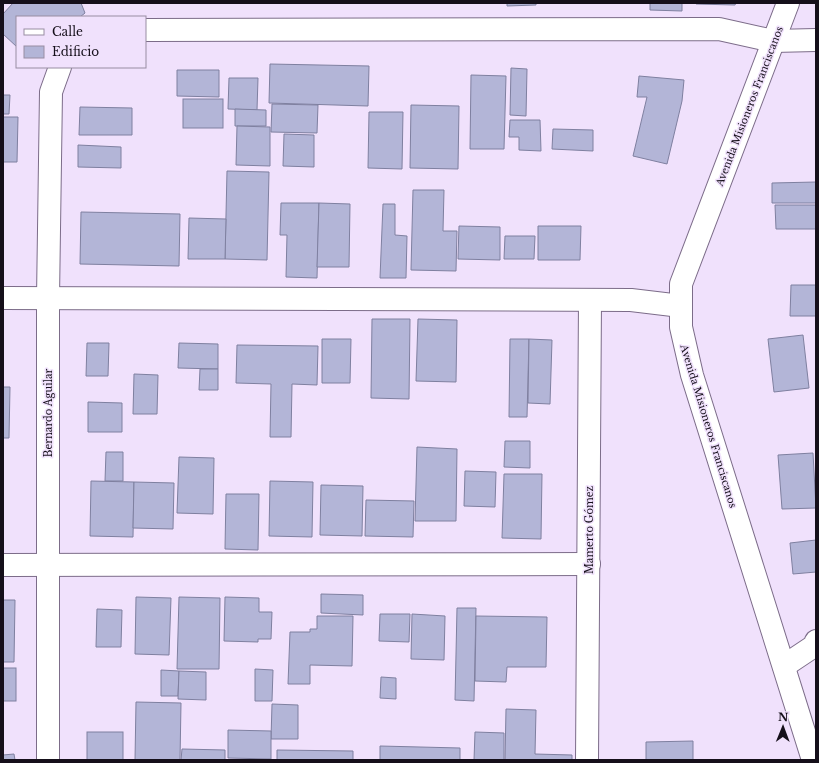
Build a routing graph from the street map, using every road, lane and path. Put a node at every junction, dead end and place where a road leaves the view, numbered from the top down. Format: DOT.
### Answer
graph roads {
  1 [pos="788,3"];
  2 [pos="146,30"];
  3 [pos="816,40"];
  4 [pos="773,41"];
  5 [pos="60,68"];
  6 [pos="3,298"];
  7 [pos="48,298"];
  8 [pos="590,300"];
  9 [pos="681,306"];
  10 [pos="589,564"];
  11 [pos="3,565"];
  12 [pos="48,565"];
  13 [pos="816,642"];
  14 [pos="784,666"];
  15 [pos="48,760"];
  16 [pos="588,760"];
  17 [pos="813,760"];
  1 -- 4 [label="street, Avenida Misioneros Franciscanos"];
  2 -- 4 [label="street"];
  3 -- 4 [label="street"];
  4 -- 9 [label="street, Avenida Misioneros Franciscanos"];
  5 -- 7 [label="street, Bernardo Aguilar"];
  6 -- 7 [label="street"];
  7 -- 8 [label="street"];
  7 -- 12 [label="street, Bernardo Aguilar"];
  8 -- 9 [label="street"];
  8 -- 10 [label="street, Mamerto Gómez"];
  9 -- 14 [label="street, Avenida Misioneros Franciscanos"];
  10 -- 12 [label="street"];
  10 -- 16 [label="street, Mamerto Gómez"];
  11 -- 12 [label="street"];
  12 -- 15 [label="street, Bernardo Aguilar"];
  13 -- 14 [label="street"];
  14 -- 17 [label="street, Avenida Misioneros Franciscanos"];
}
